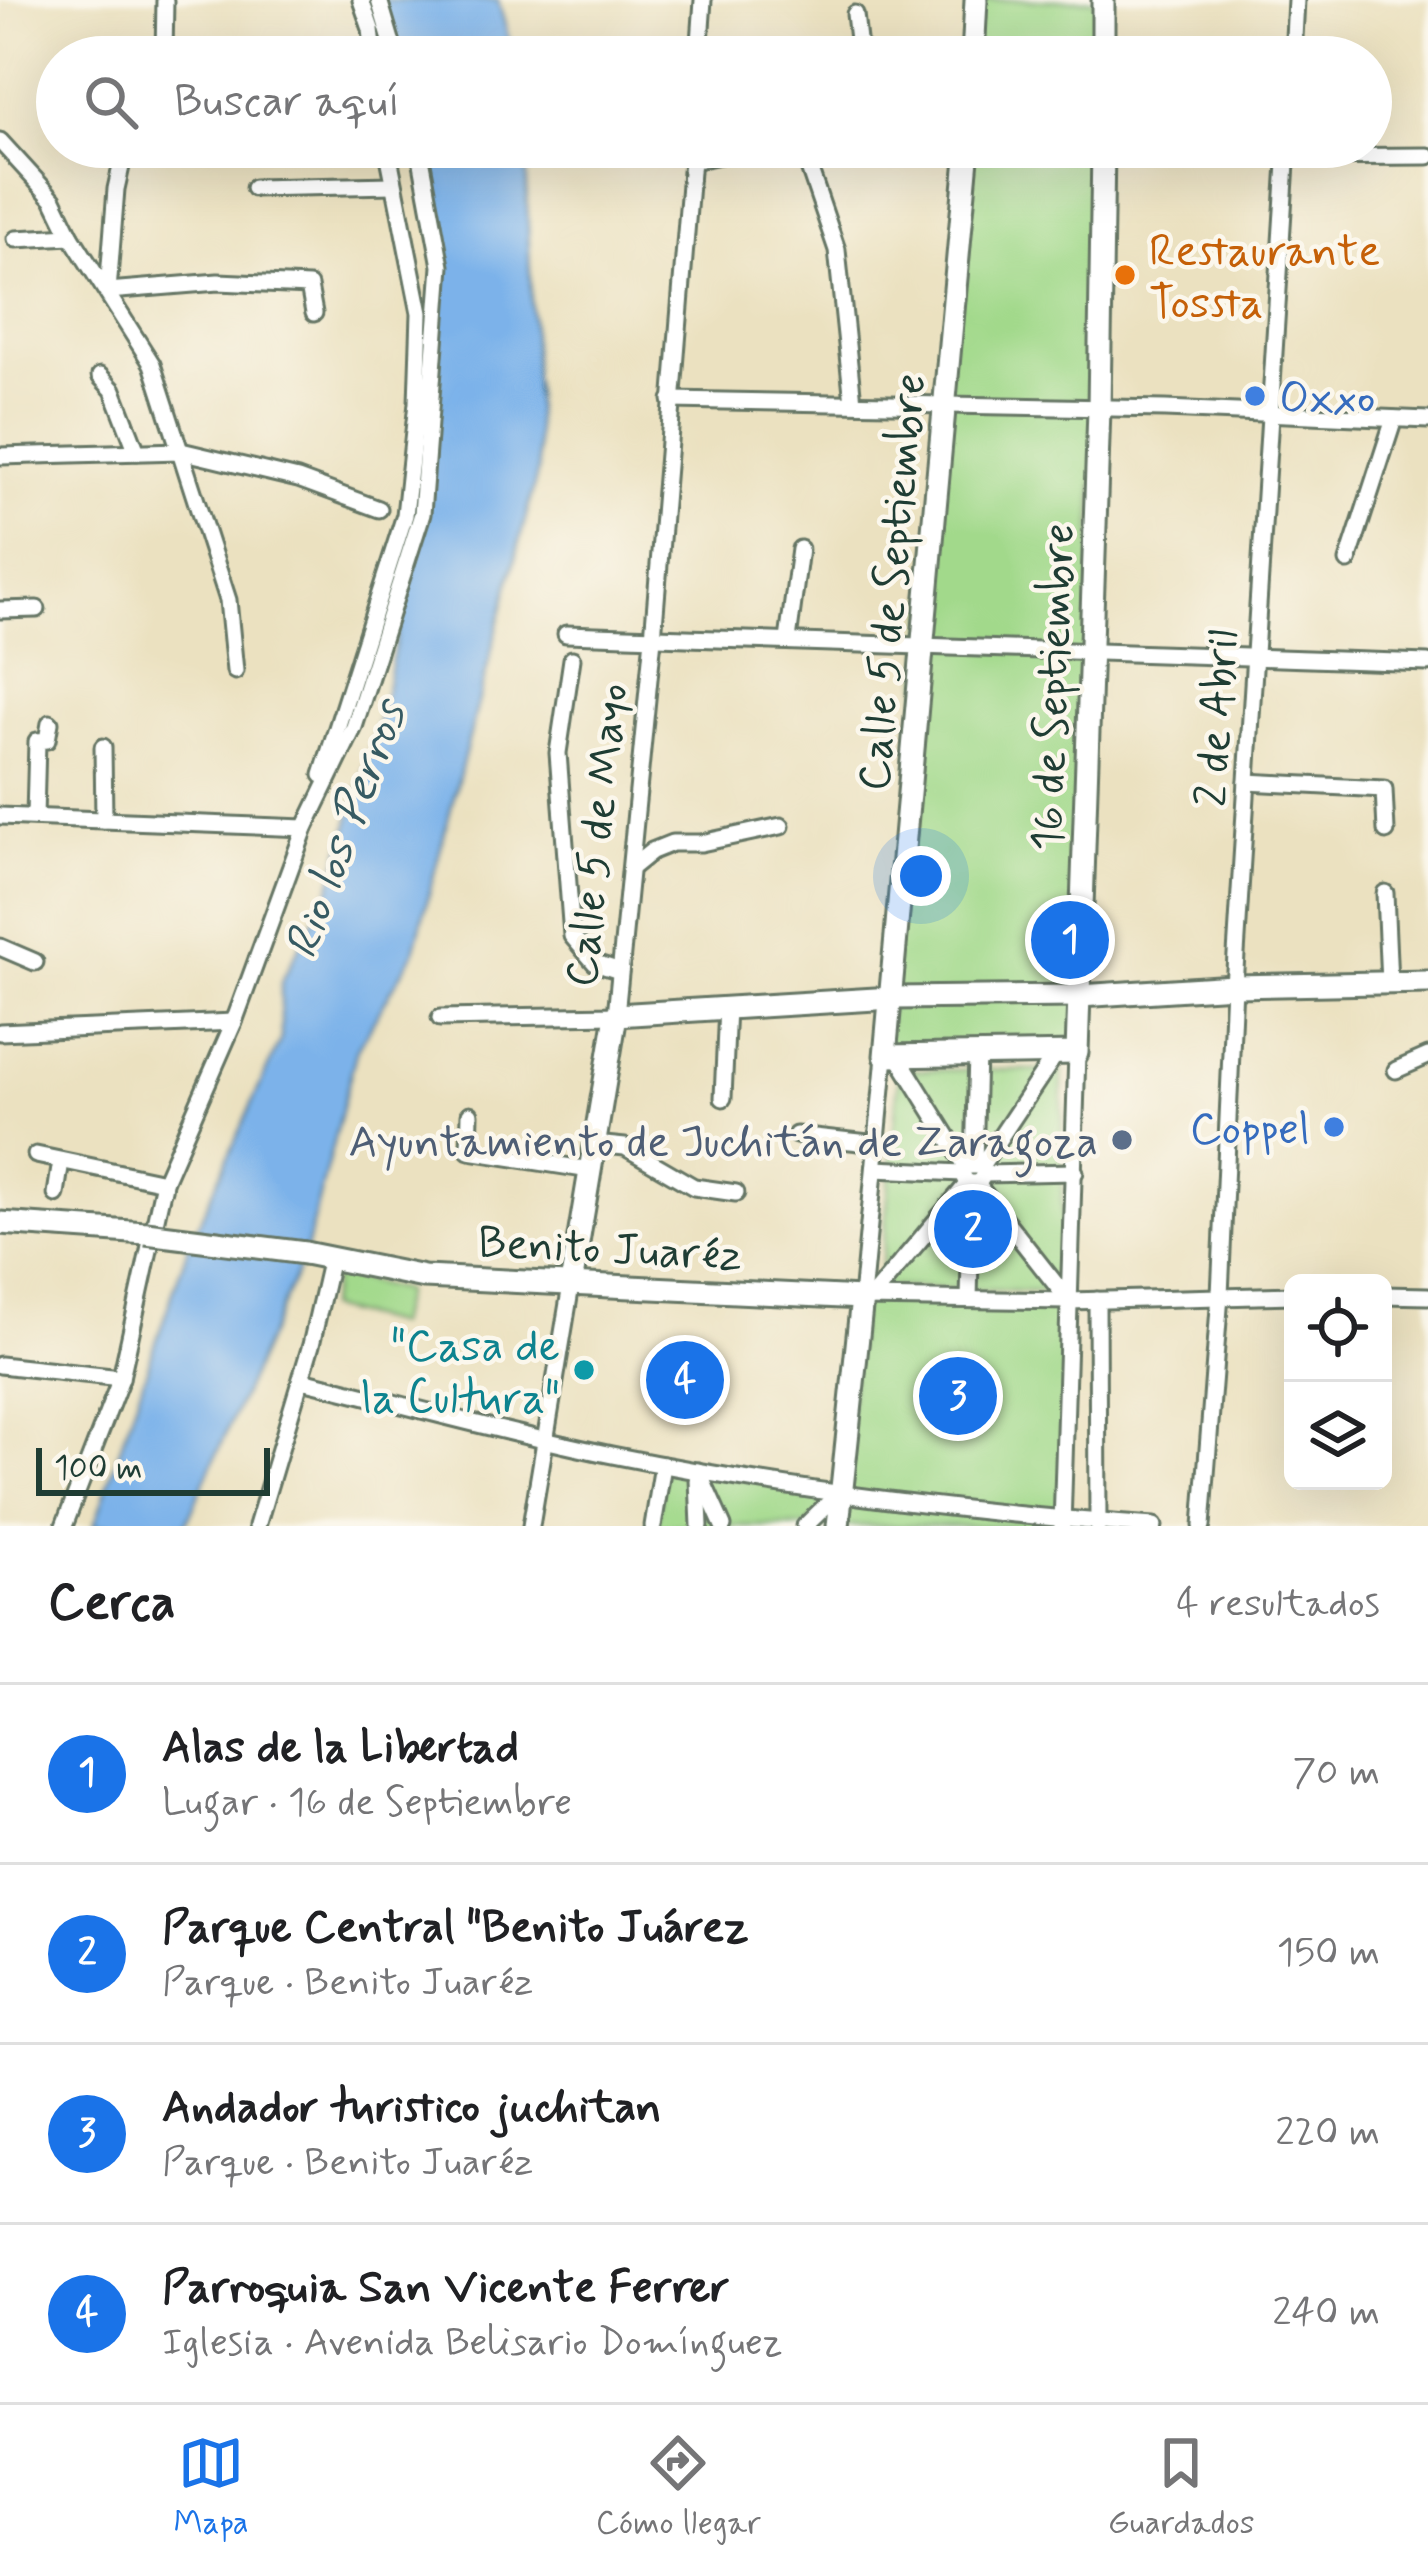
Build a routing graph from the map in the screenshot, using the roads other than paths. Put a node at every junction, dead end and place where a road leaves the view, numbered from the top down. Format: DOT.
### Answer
graph roads {
  1 [pos="164,0"];
  2 [pos="361,0"];
  3 [pos="379,0"];
  4 [pos="703,0"];
  5 [pos="976,0"];
  6 [pos="1102,0"];
  7 [pos="1296,0"];
  8 [pos="856,14"];
  9 [pos="164,36"];
  10 [pos="372,36"];
  11 [pos="390,36"];
  12 [pos="700,36"];
  13 [pos="858,36"];
  14 [pos="974,36"];
  15 [pos="1103,36"];
  16 [pos="1294,36"];
  17 [pos="0,141"];
  18 [pos="1392,156"];
  19 [pos="1428,157"];
  20 [pos="121,168"];
  21 [pos="390,168"];
  22 [pos="423,168"];
  23 [pos="691,168"];
  24 [pos="809,168"];
  25 [pos="966,168"];
  26 [pos="1103,168"];
  27 [pos="1286,168"];
  28 [pos="393,185"];
  29 [pos="254,188"];
  30 [pos="71,236"];
  31 [pos="16,239"];
  32 [pos="108,291"];
  33 [pos="314,313"];
  34 [pos="100,376"];
  35 [pos="671,400"];
  36 [pos="853,402"];
  37 [pos="945,404"];
  38 [pos="1099,409"];
  39 [pos="1270,415"];
  40 [pos="1394,419"];
  41 [pos="1428,420"];
  42 [pos="137,452"];
  43 [pos="181,452"];
  44 [pos="0,456"];
  45 [pos="379,509"];
  46 [pos="800,549"];
  47 [pos="1348,561"];
  48 [pos="37,609"];
  49 [pos="0,610"];
  50 [pos="566,634"];
  51 [pos="653,638"];
  52 [pos="788,640"];
  53 [pos="924,643"];
  54 [pos="1092,650"];
  55 [pos="1255,658"];
  56 [pos="572,659"];
  57 [pos="1428,663"];
  58 [pos="235,671"];
  59 [pos="50,723"];
  60 [pos="103,747"];
  61 [pos="1247,782"];
  62 [pos="0,816"];
  63 [pos="35,817"];
  64 [pos="104,820"];
  65 [pos="781,826"];
  66 [pos="304,828"];
  67 [pos="1386,831"];
  68 [pos="631,868"];
  69 [pos="1385,893"];
  70 [pos="0,947"];
  71 [pos="34,962"];
  72 [pos="620,971"];
  73 [pos="1428,982"];
  74 [pos="1389,983"];
  75 [pos="1234,986"];
  76 [pos="1080,996"];
  77 [pos="892,998"];
  78 [pos="728,1006"];
  79 [pos="616,1015"];
  80 [pos="440,1018"];
  81 [pos="234,1022"];
  82 [pos="0,1033"];
  83 [pos="1068,1052"];
  84 [pos="977,1054"];
  85 [pos="891,1055"];
  86 [pos="1428,1056"];
  87 [pos="1396,1070"];
  88 [pos="723,1098"];
  89 [pos="470,1114"];
  90 [pos="796,1135"];
  91 [pos="595,1144"];
  92 [pos="878,1144"];
  93 [pos="36,1155"];
  94 [pos="62,1161"];
  95 [pos="875,1169"];
  96 [pos="590,1170"];
  97 [pos="1076,1172"];
  98 [pos="973,1174"];
  99 [pos="164,1182"];
  100 [pos="736,1193"];
  101 [pos="56,1194"];
  102 [pos="0,1223"];
  103 [pos="331,1258"];
  104 [pos="572,1285"];
  105 [pos="1220,1295"];
  106 [pos="1284,1295"];
  107 [pos="1392,1295"];
  108 [pos="1428,1295"];
  109 [pos="866,1298"];
  110 [pos="969,1299"];
  111 [pos="1096,1300"];
  112 [pos="1069,1301"];
  113 [pos="0,1365"];
  114 [pos="122,1378"];
  115 [pos="302,1379"];
  116 [pos="544,1440"];
  117 [pos="663,1465"];
  118 [pos="698,1471"];
  119 [pos="840,1492"];
  120 [pos="1062,1523"];
  121 [pos="1098,1524"];
  122 [pos="64,1526"];
  123 [pos="257,1526"];
  124 [pos="531,1526"];
  125 [pos="653,1526"];
  126 [pos="700,1526"];
  127 [pos="723,1526"];
  128 [pos="805,1526"];
  129 [pos="838,1526"];
  130 [pos="1154,1526"];
  131 [pos="1202,1526"];
  1 -- 9 [label="street"];
  2 -- 10 [label="street"];
  3 -- 11 [label="street"];
  4 -- 12 [label="street"];
  5 -- 14 [label="street"];
  6 -- 15 [label="street"];
  7 -- 16 [label="street"];
  8 -- 13 [label="street"];
  17 -- 30 [label="street"];
  18 -- 19 [label="street"];
  20 -- 32 [label="street"];
  21 -- 28 [label="street"];
  22 -- 66 [label="street"];
  23 -- 35 [label="street, Calle 5 de Mayo"];
  24 -- 36 [label="street"];
  25 -- 37 [label="street, Calle 5 de Septiembre"];
  26 -- 38 [label="street, 16 de Septiembre"];
  27 -- 39 [label="street, 2 de Abril"];
  28 -- 29 [label="street"];
  28 -- 66 [label="street"];
  30 -- 31 [label="street"];
  30 -- 32 [label="street"];
  32 -- 33 [label="street"];
  32 -- 43 [label="street"];
  34 -- 42 [label="street"];
  35 -- 36 [label="street"];
  35 -- 51 [label="street, Calle 5 de Mayo"];
  36 -- 37 [label="street"];
  37 -- 38 [label="street"];
  37 -- 53 [label="street, Calle 5 de Septiembre"];
  38 -- 39 [label="street"];
  38 -- 54 [label="street, 16 de Septiembre"];
  39 -- 40 [label="street"];
  39 -- 55 [label="street, 2 de Abril"];
  40 -- 41 [label="street"];
  40 -- 47 [label="street"];
  42 -- 43 [label="street"];
  42 -- 44 [label="street"];
  43 -- 45 [label="street"];
  43 -- 58 [label="street"];
  46 -- 52 [label="street"];
  48 -- 49 [label="street"];
  50 -- 51 [label="street"];
  51 -- 52 [label="street"];
  51 -- 68 [label="street, Calle 5 de Mayo"];
  52 -- 53 [label="street"];
  53 -- 54 [label="street"];
  53 -- 77 [label="street, Calle 5 de Septiembre"];
  54 -- 55 [label="street"];
  54 -- 76 [label="street, 16 de Septiembre"];
  55 -- 57 [label="street"];
  55 -- 61 [label="street, 2 de Abril"];
  56 -- 72 [label="street"];
  59 -- 63 [label="street"];
  60 -- 64 [label="street"];
  61 -- 67 [label="street"];
  61 -- 75 [label="street, 2 de Abril"];
  62 -- 63 [label="street"];
  63 -- 64 [label="street"];
  64 -- 66 [label="street"];
  65 -- 68 [label="street"];
  66 -- 81 [label="street"];
  68 -- 72 [label="street, Calle 5 de Mayo"];
  69 -- 74 [label="street"];
  70 -- 71 [label="street"];
  72 -- 79 [label="street, Calle 5 de Mayo"];
  73 -- 74 [label="street"];
  74 -- 75 [label="street"];
  75 -- 76 [label="street"];
  75 -- 105 [label="street, 2 de Abril"];
  76 -- 77 [label="street"];
  76 -- 83 [label="street, 16 de Septiembre"];
  77 -- 78 [label="street"];
  77 -- 85 [label="street, Calle 5 de Septiembre"];
  78 -- 79 [label="street"];
  78 -- 88 [label="street"];
  79 -- 80 [label="street"];
  79 -- 91 [label="street, Calle 5 de Mayo"];
  81 -- 82 [label="street"];
  81 -- 99 [label="street"];
  83 -- 84 [label="street"];
  83 -- 97 [label="street, 16 de Septiembre"];
  83 -- 98 [label="street"];
  84 -- 85 [label="street"];
  84 -- 98 [label="street"];
  85 -- 92 [label="street, Calle 5 de Septiembre"];
  85 -- 98 [label="street"];
  86 -- 87 [label="street"];
  89 -- 96 [label="street"];
  90 -- 92 [label="street"];
  91 -- 96 [label="street, Calle 5 de Mayo"];
  91 -- 100 [label="street"];
  92 -- 95 [label="street, Calle 5 de Septiembre"];
  93 -- 94 [label="street"];
  94 -- 99 [label="street"];
  94 -- 101 [label="street"];
  95 -- 98 [label="street"];
  95 -- 109 [label="street, Calle 5 de Septiembre"];
  96 -- 104 [label="street, Calle 5 de Mayo"];
  97 -- 98 [label="street"];
  97 -- 112 [label="street, 16 de Septiembre"];
  98 -- 109 [label="street"];
  98 -- 110 [label="street"];
  98 -- 112 [label="street"];
  99 -- 114 [label="street"];
  102 -- 103 [label="street, Benito Juaréz, bridge"];
  103 -- 104 [label="street, Benito Juaréz"];
  103 -- 115 [label="street"];
  104 -- 109 [label="street, Benito Juaréz"];
  104 -- 116 [label="street, Calle 5 de Mayo"];
  105 -- 106 [label="street, Benito Juaréz"];
  105 -- 111 [label="street, Benito Juaréz"];
  105 -- 131 [label="street, 2 de Abril"];
  107 -- 108 [label="street"];
  109 -- 110 [label="street, Benito Juaréz"];
  109 -- 119 [label="street, Calle 5 de Septiembre"];
  110 -- 112 [label="street, Benito Juaréz"];
  111 -- 112 [label="street, Benito Juaréz"];
  111 -- 121 [label="street"];
  112 -- 120 [label="street, 16 de Septiembre"];
  113 -- 114 [label="street"];
  114 -- 122 [label="street"];
  115 -- 116 [label="street"];
  115 -- 123 [label="street"];
  116 -- 117 [label="street"];
  116 -- 124 [label="street, Calle 5 de Mayo"];
  117 -- 118 [label="street"];
  117 -- 125 [label="street"];
  118 -- 119 [label="street"];
  118 -- 126 [label="street"];
  118 -- 127 [label="street"];
  119 -- 120 [label="street"];
  119 -- 128 [label="street"];
  119 -- 129 [label="street, Calle 5 de Septiembre"];
  120 -- 121 [label="street"];
  121 -- 130 [label="street"];
}
